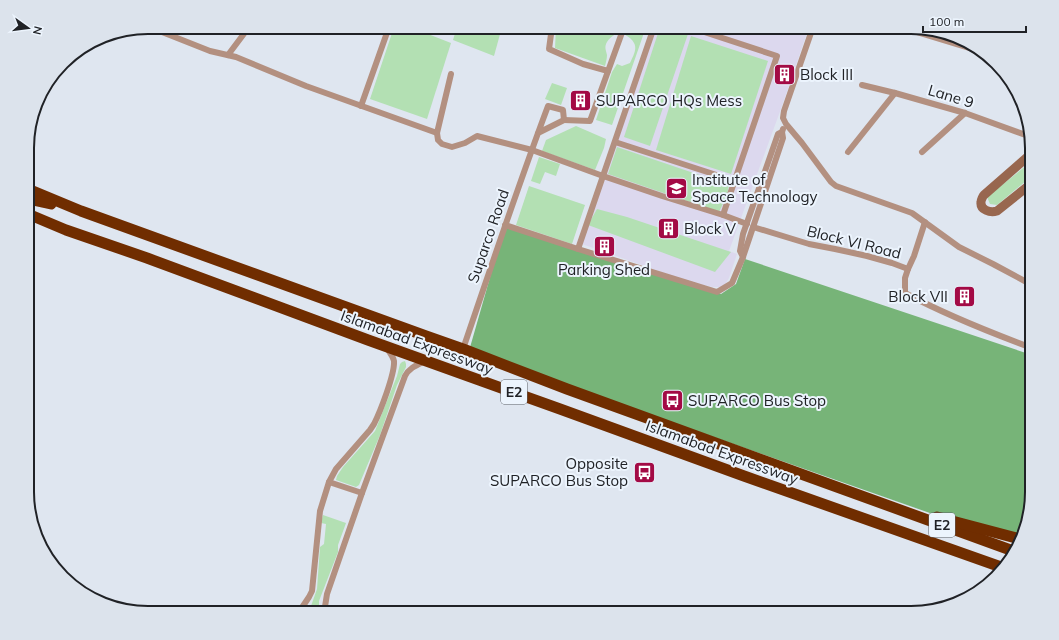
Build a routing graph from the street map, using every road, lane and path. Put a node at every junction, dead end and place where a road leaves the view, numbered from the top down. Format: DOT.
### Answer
graph roads {
  1 [pos="173,34"];
  2 [pos="244,34"];
  3 [pos="387,34"];
  4 [pos="551,34"];
  5 [pos="621,34"];
  6 [pos="652,34"];
  7 [pos="710,34"];
  8 [pos="811,34"];
  9 [pos="228,55"];
  10 [pos="608,71"];
  11 [pos="451,74"];
  12 [pos="862,85"];
  13 [pos="895,93"];
  14 [pos="361,106"];
  15 [pos="964,113"];
  16 [pos="564,120"];
  17 [pos="786,124"];
  18 [pos="782,132"];
  19 [pos="437,133"];
  20 [pos="538,133"];
  21 [pos="1024,135"];
  22 [pos="615,142"];
  23 [pos="532,150"];
  24 [pos="848,152"];
  25 [pos="922,152"];
  26 [pos="1025,159"];
  27 [pos="603,176"];
  28 [pos="735,182"];
  29 [pos="1025,188"];
  30 [pos="34,191"];
  31 [pos="34,200"];
  32 [pos="81,211"];
  33 [pos="723,215"];
  34 [pos="34,217"];
  35 [pos="925,222"];
  36 [pos="747,224"];
  37 [pos="505,225"];
  38 [pos="753,227"];
  39 [pos="578,249"];
  40 [pos="743,257"];
  41 [pos="908,269"];
  42 [pos="1025,280"];
  43 [pos="1025,345"];
  44 [pos="386,346"];
  45 [pos="463,349"];
  46 [pos="426,361"];
  47 [pos="329,482"];
  48 [pos="362,493"];
  49 [pos="869,499"];
  50 [pos="1015,538"];
  51 [pos="1010,550"];
  52 [pos="997,566"];
  53 [pos="303,606"];
  54 [pos="325,606"];
  1 -- 9 [label="street"];
  2 -- 9 [label="street"];
  3 -- 14 [label="street"];
  4 -- 10 [label="street"];
  5 -- 10 [label="street"];
  6 -- 22 [label="street"];
  7 -- 28 [label="street"];
  8 -- 17 [label="street"];
  9 -- 14 [label="street"];
  10 -- 16 [label="street"];
  11 -- 19 [label="street"];
  12 -- 13 [label="street, Lane 9"];
  13 -- 15 [label="street, Lane 9"];
  13 -- 24 [label="street"];
  14 -- 19 [label="street"];
  15 -- 21 [label="street, Lane 9"];
  15 -- 25 [label="street"];
  16 -- 20 [label="street"];
  16 -- 20 [label="street, Suparco Road"];
  17 -- 18 [label="street"];
  17 -- 35 [label="street"];
  18 -- 36 [label="street"];
  18 -- 38 [label="street"];
  19 -- 23 [label="street"];
  20 -- 23 [label="street, Suparco Road"];
  22 -- 27 [label="street"];
  22 -- 28 [label="street"];
  23 -- 27 [label="street"];
  23 -- 37 [label="street, Suparco Road"];
  26 -- 29 [label="street"];
  27 -- 33 [label="street"];
  27 -- 39 [label="street"];
  28 -- 33 [label="street"];
  30 -- 32 [label="highway"];
  31 -- 32 [label="highway"];
  32 -- 45 [label="highway, Islamabad Expressway / E2"];
  33 -- 36 [label="street"];
  34 -- 44 [label="highway, Islamabad Expressway / E2"];
  35 -- 41 [label="street"];
  35 -- 42 [label="street"];
  36 -- 38 [label="street"];
  36 -- 38 [label="street"];
  36 -- 40 [label="street"];
  37 -- 39 [label="street"];
  37 -- 45 [label="street, Suparco Road"];
  38 -- 40 [label="street"];
  38 -- 41 [label="street, Block VI Road"];
  39 -- 40 [label="street"];
  41 -- 43 [label="street, Block VI Road"];
  44 -- 46 [label="highway, Islamabad Expressway / E2"];
  44 -- 47 [label="street"];
  45 -- 49 [label="highway, Islamabad Expressway / E2"];
  46 -- 48 [label="street"];
  46 -- 52 [label="highway, Islamabad Expressway / E2"];
  47 -- 48 [label="street"];
  47 -- 53 [label="street"];
  48 -- 54 [label="street"];
  49 -- 50 [label="highway"];
  49 -- 51 [label="highway, Islamabad Expressway / E2"];
}
